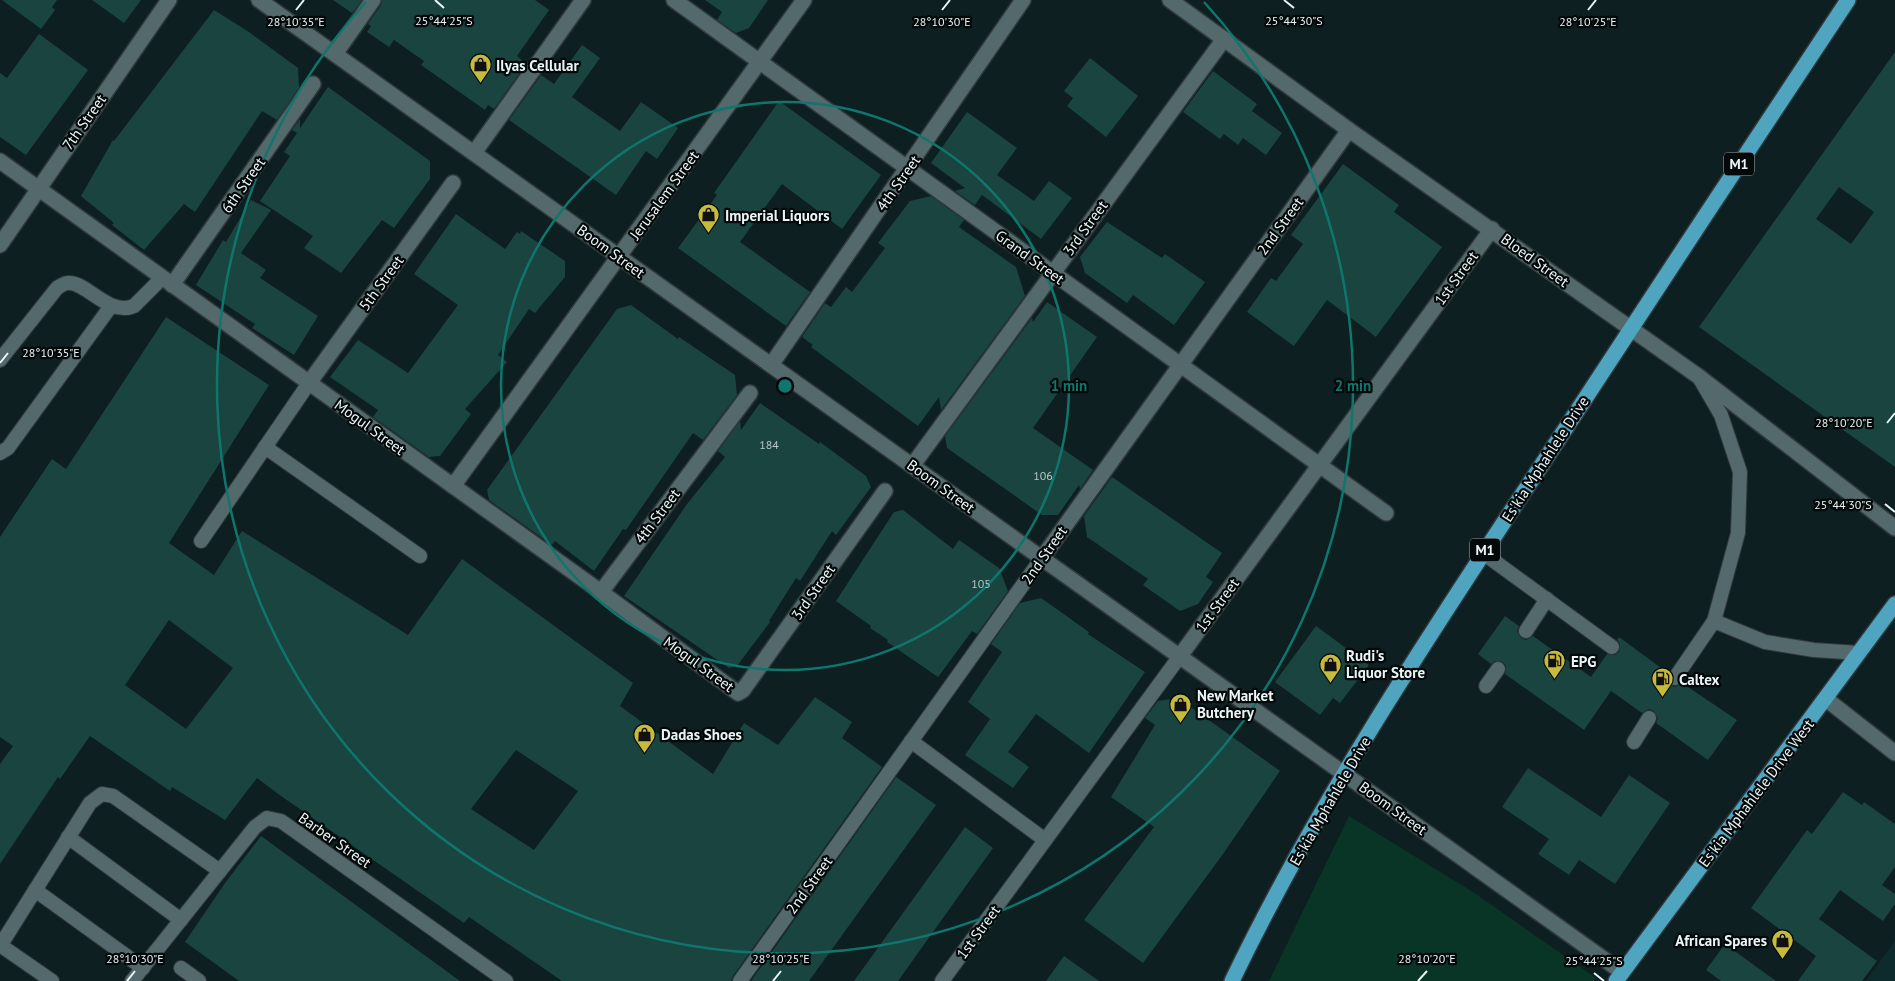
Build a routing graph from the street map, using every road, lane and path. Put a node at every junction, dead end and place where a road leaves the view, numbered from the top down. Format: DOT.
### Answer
graph roads {
  1 [pos="169,0"];
  2 [pos="259,0"];
  3 [pos="374,0"];
  4 [pos="582,0"];
  5 [pos="674,0"];
  6 [pos="804,0"];
  7 [pos="1023,0"];
  8 [pos="1170,0"];
  9 [pos="1848,0"];
  10 [pos="1224,39"];
  11 [pos="335,54"];
  12 [pos="760,62"];
  13 [pos="313,84"];
  14 [pos="1349,130"];
  15 [pos="474,153"];
  16 [pos="0,161"];
  17 [pos="908,168"];
  18 [pos="453,183"];
  19 [pos="38,188"];
  20 [pos="1492,229"];
  21 [pos="0,245"];
  22 [pos="619,257"];
  23 [pos="1052,273"];
  24 [pos="167,281"];
  25 [pos="111,306"];
  26 [pos="1631,329"];
  27 [pos="0,360"];
  28 [pos="771,365"];
  29 [pos="1180,365"];
  30 [pos="1698,376"];
  31 [pos="309,383"];
  32 [pos="750,393"];
  33 [pos="266,447"];
  34 [pos="0,453"];
  35 [pos="912,466"];
  36 [pos="1319,466"];
  37 [pos="453,486"];
  38 [pos="885,490"];
  39 [pos="1386,513"];
  40 [pos="1895,528"];
  41 [pos="201,541"];
  42 [pos="1483,553"];
  43 [pos="420,556"];
  44 [pos="1042,558"];
  45 [pos="601,592"];
  46 [pos="1547,599"];
  47 [pos="1895,604"];
  48 [pos="1714,621"];
  49 [pos="1526,631"];
  50 [pos="1612,647"];
  51 [pos="1859,653"];
  52 [pos="1180,656"];
  53 [pos="1498,669"];
  54 [pos="1675,678"];
  55 [pos="1486,686"];
  56 [pos="740,693"];
  57 [pos="1826,699"];
  58 [pos="1649,718"];
  59 [pos="912,741"];
  60 [pos="1634,742"];
  61 [pos="1895,753"];
  62 [pos="1343,773"];
  63 [pos="68,837"];
  64 [pos="1045,840"];
  65 [pos="220,872"];
  66 [pos="35,890"];
  67 [pos="181,920"];
  68 [pos="0,946"];
  69 [pos="142,968"];
  70 [pos="181,968"];
  71 [pos="1619,977"];
  72 [pos="52,981"];
  73 [pos="132,981"];
  74 [pos="199,981"];
  75 [pos="506,981"];
  76 [pos="740,981"];
  77 [pos="942,981"];
  78 [pos="1232,981"];
  1 -- 19 [label="street, 7th Street"];
  2 -- 11 [label="street, Boom Street"];
  3 -- 11 [label="street"];
  4 -- 15 [label="street"];
  5 -- 12 [label="street, Grand Street"];
  6 -- 12 [label="street, Jerusalem Street"];
  7 -- 17 [label="street, 4th Street"];
  8 -- 10 [label="street, Bloed Street"];
  9 -- 26 [label="main road, Es'kia Mphahlele Drive / M1"];
  10 -- 14 [label="street, Bloed Street"];
  10 -- 23 [label="street, 3rd Street"];
  11 -- 15 [label="street, Boom Street"];
  12 -- 17 [label="street, Grand Street"];
  12 -- 22 [label="street, Jerusalem Street"];
  13 -- 24 [label="street, 6th Street"];
  14 -- 20 [label="street, Bloed Street"];
  14 -- 29 [label="street, 2nd Street"];
  15 -- 22 [label="street, Boom Street"];
  16 -- 19 [label="street, Mogul Street"];
  17 -- 23 [label="street, Grand Street"];
  17 -- 28 [label="street, 4th Street"];
  18 -- 31 [label="street, 5th Street"];
  19 -- 21 [label="street, 7th Street"];
  19 -- 24 [label="street, Mogul Street"];
  20 -- 26 [label="street, Bloed Street"];
  20 -- 36 [label="street, 1st Street"];
  22 -- 28 [label="street, Boom Street"];
  22 -- 37 [label="street, Jerusalem Street"];
  23 -- 29 [label="street, Grand Street"];
  23 -- 35 [label="street, 3rd Street"];
  24 -- 25 [label="lane"];
  24 -- 31 [label="street, Mogul Street"];
  25 -- 27 [label="lane"];
  25 -- 34 [label="lane"];
  26 -- 30 [label="street, Bloed Street"];
  26 -- 42 [label="main road, Es'kia Mphahlele Drive / M1"];
  28 -- 35 [label="street, Boom Street"];
  29 -- 36 [label="street, Grand Street"];
  29 -- 44 [label="street, 2nd Street"];
  30 -- 40 [label="street, Bloed Street"];
  30 -- 48 [label="lane"];
  31 -- 33 [label="lane"];
  31 -- 37 [label="street, Mogul Street"];
  32 -- 45 [label="street, 4th Street"];
  33 -- 41 [label="lane"];
  33 -- 43 [label="lane"];
  35 -- 44 [label="street, Boom Street"];
  36 -- 39 [label="street, Grand Street"];
  36 -- 52 [label="street, 1st Street"];
  37 -- 45 [label="street, Mogul Street"];
  38 -- 56 [label="street, 3rd Street"];
  42 -- 46 [label="lane"];
  42 -- 62 [label="main road, Es'kia Mphahlele Drive / M1"];
  44 -- 52 [label="street, Boom Street"];
  44 -- 59 [label="lane, 2nd Street"];
  45 -- 56 [label="street, Mogul Street"];
  46 -- 49 [label="lane"];
  46 -- 50 [label="lane"];
  47 -- 51 [label="main road, Es'kia Mphahlele Drive West"];
  48 -- 51 [label="lane"];
  48 -- 54 [label="lane"];
  51 -- 57 [label="main road, Es'kia Mphahlele Drive West"];
  52 -- 62 [label="street, Boom Street"];
  52 -- 64 [label="lane, 1st Street"];
  53 -- 55 [label="lane"];
  57 -- 61 [label="street"];
  57 -- 71 [label="main road, Es'kia Mphahlele Drive West"];
  58 -- 60 [label="lane"];
  59 -- 64 [label="lane"];
  59 -- 76 [label="lane, 2nd Street"];
  62 -- 71 [label="street, Boom Street"];
  62 -- 78 [label="main road, Es'kia Mphahlele Drive / M1"];
  63 -- 65 [label="lane"];
  63 -- 66 [label="lane"];
  63 -- 67 [label="lane"];
  64 -- 77 [label="lane, 1st Street"];
  65 -- 67 [label="lane, Barber Street"];
  65 -- 75 [label="lane, Barber Street"];
  66 -- 68 [label="lane"];
  66 -- 69 [label="lane"];
  67 -- 69 [label="lane, Barber Street"];
  68 -- 72 [label="lane"];
  69 -- 73 [label="lane, Barber Street"];
  70 -- 74 [label="lane"];
}
